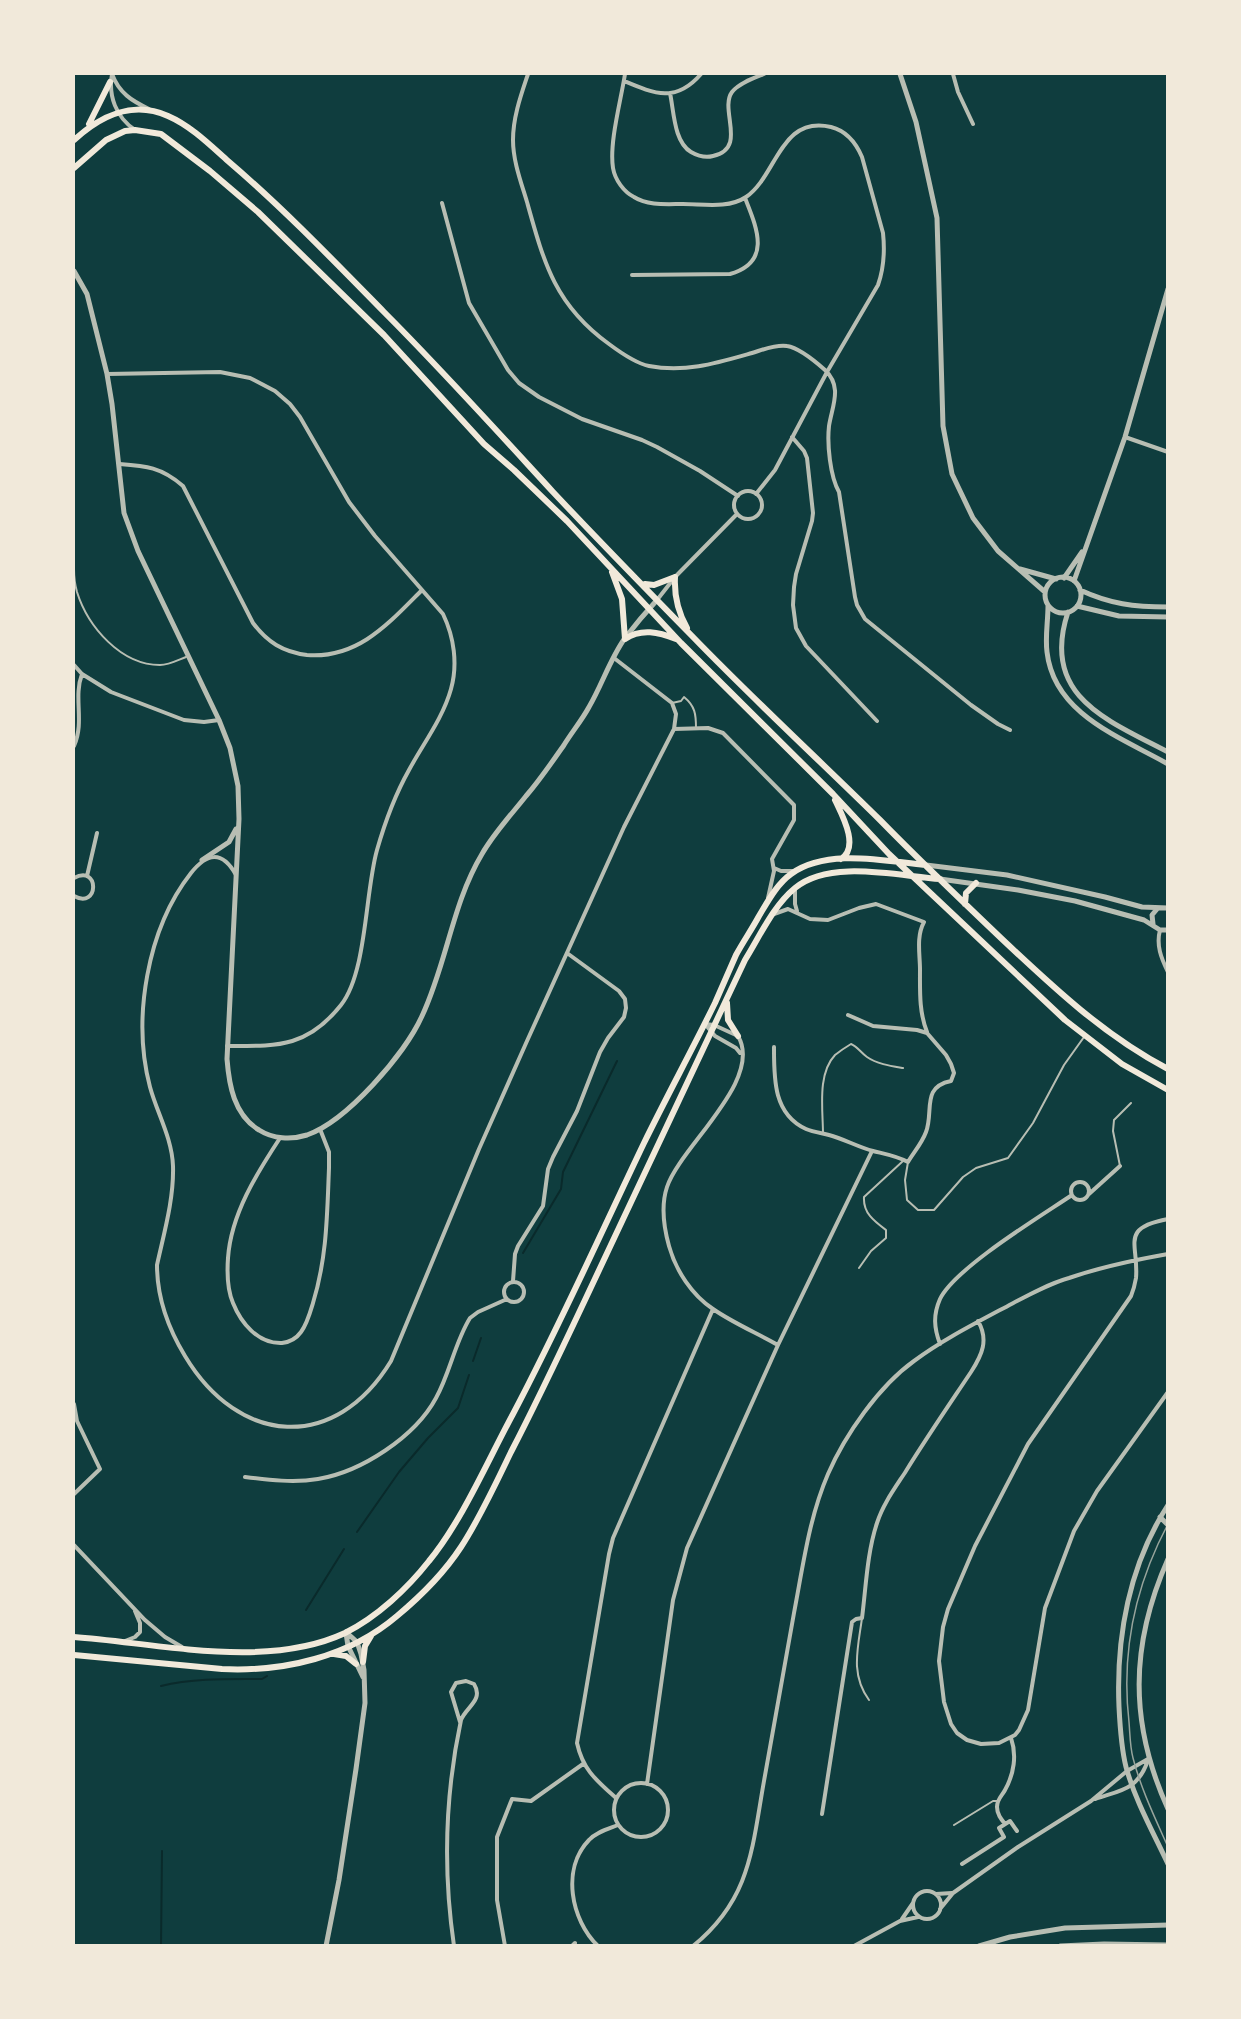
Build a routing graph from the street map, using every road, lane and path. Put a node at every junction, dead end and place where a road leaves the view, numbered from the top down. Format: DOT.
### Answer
graph roads {
  1 [pos="112,74"];
  2 [pos="528,74"];
  3 [pos="625,74"];
  4 [pos="701,74"];
  5 [pos="764,74"];
  6 [pos="900,74"];
  7 [pos="953,74"];
  8 [pos="624,81"];
  9 [pos="110,82"];
  10 [pos="670,93"];
  11 [pos="152,111"];
  12 [pos="118,112"];
  13 [pos="973,124"];
  14 [pos="87,128"];
  15 [pos="135,129"];
  16 [pos="74,140"];
  17 [pos="74,168"];
  18 [pos="745,198"];
  19 [pos="442,203"];
  20 [pos="74,273"];
  21 [pos="632,275"];
  22 [pos="1167,289"];
  23 [pos="827,372"];
  24 [pos="107,374"];
  25 [pos="792,437"];
  26 [pos="1125,437"];
  27 [pos="1167,452"];
  28 [pos="119,464"];
  29 [pos="756,494"];
  30 [pos="738,496"];
  31 [pos="737,514"];
  32 [pos="1087,546"];
  33 [pos="609,566"];
  34 [pos="1014,567"];
  35 [pos="74,569"];
  36 [pos="675,577"];
  37 [pos="1064,578"];
  38 [pos="1056,579"];
  39 [pos="1074,581"];
  40 [pos="641,583"];
  41 [pos="422,590"];
  42 [pos="1080,590"];
  43 [pos="1045,592"];
  44 [pos="657,600"];
  45 [pos="1048,606"];
  46 [pos="1077,606"];
  47 [pos="1167,607"];
  48 [pos="649,609"];
  49 [pos="1068,612"];
  50 [pos="1167,617"];
  51 [pos="625,639"];
  52 [pos="695,639"];
  53 [pos="681,643"];
  54 [pos="188,657"];
  55 [pos="614,658"];
  56 [pos="74,665"];
  57 [pos="82,674"];
  58 [pos="672,703"];
  59 [pos="219,720"];
  60 [pos="877,721"];
  61 [pos="696,728"];
  62 [pos="674,729"];
  63 [pos="1010,730"];
  64 [pos="74,746"];
  65 [pos="1167,752"];
  66 [pos="1167,764"];
  67 [pos="833,794"];
  68 [pos="238,825"];
  69 [pos="97,833"];
  70 [pos="202,860"];
  71 [pos="840,860"];
  72 [pos="899,863"];
  73 [pos="926,866"];
  74 [pos="774,868"];
  75 [pos="799,870"];
  76 [pos="236,875"];
  77 [pos="87,876"];
  78 [pos="914,877"];
  79 [pos="74,878"];
  80 [pos="940,879"];
  81 [pos="976,883"];
  82 [pos="796,887"];
  83 [pos="74,899"];
  84 [pos="767,903"];
  85 [pos="965,904"];
  86 [pos="1167,908"];
  87 [pos="1157,909"];
  88 [pos="797,912"];
  89 [pos="771,916"];
  90 [pos="1153,924"];
  91 [pos="1160,930"];
  92 [pos="1167,930"];
  93 [pos="567,953"];
  94 [pos="1165,961"];
  95 [pos="1167,972"];
  96 [pos="727,999"];
  97 [pos="848,1015"];
  98 [pos="704,1023"];
  99 [pos="713,1028"];
  100 [pos="927,1033"];
  101 [pos="738,1036"];
  102 [pos="1085,1036"];
  103 [pos="227,1046"];
  104 [pos="774,1047"];
  105 [pos="742,1062"];
  106 [pos="903,1068"];
  107 [pos="1167,1069"];
  108 [pos="1167,1090"];
  109 [pos="1131,1103"];
  110 [pos="320,1129"];
  111 [pos="823,1134"];
  112 [pos="280,1138"];
  113 [pos="872,1151"];
  114 [pos="907,1161"];
  115 [pos="1120,1166"];
  116 [pos="1089,1194"];
  117 [pos="1072,1195"];
  118 [pos="1167,1219"];
  119 [pos="1167,1254"];
  120 [pos="1134,1261"];
  121 [pos="859,1268"];
  122 [pos="513,1281"];
  123 [pos="507,1299"];
  124 [pos="713,1309"];
  125 [pos="978,1321"];
  126 [pos="940,1344"];
  127 [pos="778,1345"];
  128 [pos="1167,1392"];
  129 [pos="74,1404"];
  130 [pos="245,1477"];
  131 [pos="74,1494"];
  132 [pos="1167,1505"];
  133 [pos="1160,1517"];
  134 [pos="1167,1519"];
  135 [pos="1167,1525"];
  136 [pos="74,1545"];
  137 [pos="1167,1559"];
  138 [pos="133,1607"];
  139 [pos="862,1618"];
  140 [pos="346,1632"];
  141 [pos="373,1633"];
  142 [pos="74,1636"];
  143 [pos="121,1641"];
  144 [pos="357,1642"];
  145 [pos="348,1646"];
  146 [pos="185,1648"];
  147 [pos="74,1655"];
  148 [pos="328,1655"];
  149 [pos="359,1663"];
  150 [pos="869,1700"];
  151 [pos="460,1722"];
  152 [pos="1011,1738"];
  153 [pos="1148,1760"];
  154 [pos="583,1764"];
  155 [pos="1127,1771"];
  156 [pos="647,1784"];
  157 [pos="1132,1785"];
  158 [pos="616,1798"];
  159 [pos="998,1801"];
  160 [pos="1091,1801"];
  161 [pos="1167,1809"];
  162 [pos="822,1814"];
  163 [pos="1005,1824"];
  164 [pos="618,1825"];
  165 [pos="954,1825"];
  166 [pos="1017,1831"];
  167 [pos="962,1864"];
  168 [pos="1167,1864"];
  169 [pos="933,1893"];
  170 [pos="953,1893"];
  171 [pos="914,1903"];
  172 [pos="940,1909"];
  173 [pos="921,1917"];
  174 [pos="898,1922"];
  175 [pos="1167,1925"];
  176 [pos="1167,1944"];
  177 [pos="326,1946"];
  178 [pos="454,1946"];
  179 [pos="505,1946"];
  180 [pos="598,1946"];
  181 [pos="693,1946"];
  182 [pos="854,1946"];
  183 [pos="979,1946"];
  184 [pos="1060,1946"];
  1 -- 9 [label="street"];
  1 -- 11 [label="street"];
  2 -- 23 [label="street"];
  3 -- 8 [label="street"];
  4 -- 10 [label="street"];
  5 -- 10 [label="street"];
  6 -- 34 [label="street"];
  7 -- 13 [label="street"];
  8 -- 10 [label="street"];
  8 -- 18 [label="street"];
  9 -- 12 [label="street"];
  9 -- 14 [label="main road"];
  11 -- 12 [label="main road"];
  11 -- 40 [label="main road"];
  12 -- 14 [label="main road"];
  12 -- 15 [label="street"];
  14 -- 16 [label="main road"];
  15 -- 17 [label="main road"];
  15 -- 33 [label="main road"];
  18 -- 21 [label="street"];
  18 -- 23 [label="street"];
  19 -- 30 [label="street"];
  20 -- 24 [label="street"];
  22 -- 26 [label="street"];
  23 -- 25 [label="street"];
  23 -- 63 [label="street"];
  24 -- 28 [label="street"];
  24 -- 41 [label="street"];
  25 -- 29 [label="street"];
  25 -- 60 [label="street"];
  26 -- 27 [label="street"];
  26 -- 32 [label="street"];
  28 -- 41 [label="street"];
  28 -- 54 [label="street"];
  29 -- 30 [label="street"];
  29 -- 31 [label="street"];
  30 -- 31 [label="street"];
  31 -- 36 [label="street"];
  32 -- 37 [label="street"];
  32 -- 39 [label="street"];
  33 -- 48 [label="main road"];
  33 -- 51 [label="main road"];
  34 -- 38 [label="street"];
  34 -- 43 [label="street"];
  35 -- 54 [label="lane"];
  36 -- 40 [label="main road"];
  36 -- 44 [label="street"];
  36 -- 52 [label="main road"];
  37 -- 38 [label="street"];
  37 -- 39 [label="street"];
  38 -- 43 [label="street"];
  39 -- 42 [label="street"];
  40 -- 44 [label="main road"];
  41 -- 103 [label="street"];
  42 -- 46 [label="street"];
  42 -- 47 [label="street"];
  43 -- 45 [label="street"];
  44 -- 48 [label="street"];
  44 -- 52 [label="main road"];
  45 -- 49 [label="street"];
  45 -- 66 [label="street"];
  46 -- 49 [label="street"];
  46 -- 50 [label="street"];
  48 -- 51 [label="street"];
  48 -- 53 [label="main road"];
  49 -- 65 [label="street"];
  51 -- 53 [label="main road"];
  51 -- 55 [label="street"];
  52 -- 73 [label="main road"];
  53 -- 67 [label="main road"];
  54 -- 59 [label="street"];
  55 -- 58 [label="street"];
  55 -- 110 [label="street"];
  56 -- 57 [label="street"];
  57 -- 59 [label="street"];
  57 -- 64 [label="street"];
  58 -- 61 [label="lane"];
  58 -- 62 [label="street"];
  59 -- 68 [label="street"];
  61 -- 62 [label="street"];
  61 -- 74 [label="street"];
  62 -- 93 [label="street"];
  67 -- 71 [label="main road"];
  67 -- 72 [label="main road"];
  68 -- 70 [label="street"];
  68 -- 76 [label="street"];
  69 -- 77 [label="street"];
  70 -- 76 [label="street"];
  70 -- 93 [label="street"];
  71 -- 72 [label="main road"];
  71 -- 75 [label="main road"];
  72 -- 73 [label="main road"];
  72 -- 78 [label="main road"];
  73 -- 80 [label="main road"];
  73 -- 87 [label="street"];
  74 -- 75 [label="street"];
  74 -- 84 [label="street"];
  75 -- 84 [label="main road"];
  76 -- 103 [label="street"];
  77 -- 79 [label="street"];
  77 -- 83 [label="street"];
  78 -- 80 [label="main road"];
  78 -- 82 [label="main road"];
  78 -- 102 [label="main road"];
  80 -- 81 [label="street"];
  80 -- 85 [label="main road"];
  81 -- 85 [label="main road"];
  81 -- 90 [label="street"];
  82 -- 88 [label="street"];
  82 -- 89 [label="main road"];
  84 -- 98 [label="main road"];
  85 -- 107 [label="main road"];
  86 -- 87 [label="street"];
  87 -- 90 [label="street"];
  88 -- 89 [label="street"];
  88 -- 100 [label="street"];
  89 -- 96 [label="main road"];
  90 -- 91 [label="street"];
  91 -- 92 [label="street"];
  91 -- 94 [label="street"];
  93 -- 122 [label="street"];
  94 -- 95 [label="street"];
  96 -- 99 [label="main road"];
  96 -- 101 [label="main road"];
  97 -- 100 [label="street"];
  98 -- 99 [label="street"];
  98 -- 140 [label="main road"];
  99 -- 101 [label="street"];
  99 -- 105 [label="street"];
  99 -- 141 [label="main road"];
  100 -- 114 [label="street"];
  101 -- 105 [label="street"];
  102 -- 108 [label="main road"];
  102 -- 114 [label="lane"];
  103 -- 112 [label="street"];
  104 -- 111 [label="street"];
  105 -- 124 [label="street"];
  106 -- 111 [label="lane"];
  109 -- 115 [label="lane"];
  110 -- 112 [label="street"];
  110 -- 112 [label="street"];
  111 -- 113 [label="street"];
  113 -- 114 [label="street"];
  113 -- 127 [label="street"];
  114 -- 121 [label="lane"];
  115 -- 116 [label="street"];
  116 -- 117 [label="street"];
  116 -- 117 [label="street"];
  117 -- 126 [label="street"];
  118 -- 120 [label="street"];
  119 -- 120 [label="street"];
  120 -- 125 [label="street"];
  120 -- 152 [label="street"];
  122 -- 123 [label="street"];
  122 -- 123 [label="street"];
  123 -- 130 [label="street"];
  124 -- 127 [label="street"];
  124 -- 154 [label="street"];
  125 -- 126 [label="street"];
  125 -- 139 [label="street"];
  126 -- 181 [label="street"];
  127 -- 156 [label="street"];
  128 -- 152 [label="street"];
  129 -- 131 [label="street"];
  132 -- 133 [label="street"];
  133 -- 134 [label="street"];
  133 -- 135 [label="street"];
  133 -- 155 [label="street"];
  136 -- 138 [label="street"];
  137 -- 153 [label="street"];
  138 -- 143 [label="street"];
  138 -- 146 [label="street"];
  139 -- 150 [label="lane"];
  139 -- 162 [label="street"];
  140 -- 144 [label="street"];
  140 -- 145 [label="street"];
  140 -- 146 [label="main road"];
  141 -- 144 [label="main road"];
  141 -- 149 [label="main road"];
  142 -- 143 [label="main road"];
  143 -- 146 [label="main road"];
  144 -- 145 [label="main road"];
  144 -- 149 [label="street"];
  145 -- 148 [label="main road"];
  145 -- 149 [label="street"];
  147 -- 148 [label="main road"];
  148 -- 149 [label="main road"];
  149 -- 177 [label="street"];
  151 -- 151 [label="street"];
  151 -- 178 [label="street"];
  152 -- 159 [label="street"];
  153 -- 155 [label="street"];
  153 -- 157 [label="street"];
  153 -- 161 [label="street"];
  154 -- 158 [label="street"];
  154 -- 179 [label="street"];
  155 -- 157 [label="street"];
  155 -- 160 [label="street"];
  156 -- 158 [label="street"];
  156 -- 164 [label="street"];
  157 -- 160 [label="street"];
  157 -- 168 [label="street"];
  158 -- 164 [label="street"];
  159 -- 163 [label="street"];
  159 -- 165 [label="lane"];
  160 -- 170 [label="street"];
  163 -- 166 [label="street"];
  163 -- 167 [label="street"];
  164 -- 180 [label="street"];
  169 -- 170 [label="street"];
  169 -- 171 [label="street"];
  169 -- 172 [label="street"];
  170 -- 172 [label="street"];
  171 -- 173 [label="street"];
  171 -- 174 [label="street"];
  172 -- 173 [label="street"];
  173 -- 174 [label="street"];
  174 -- 182 [label="street"];
  175 -- 183 [label="street"];
  176 -- 184 [label="street"];
}
